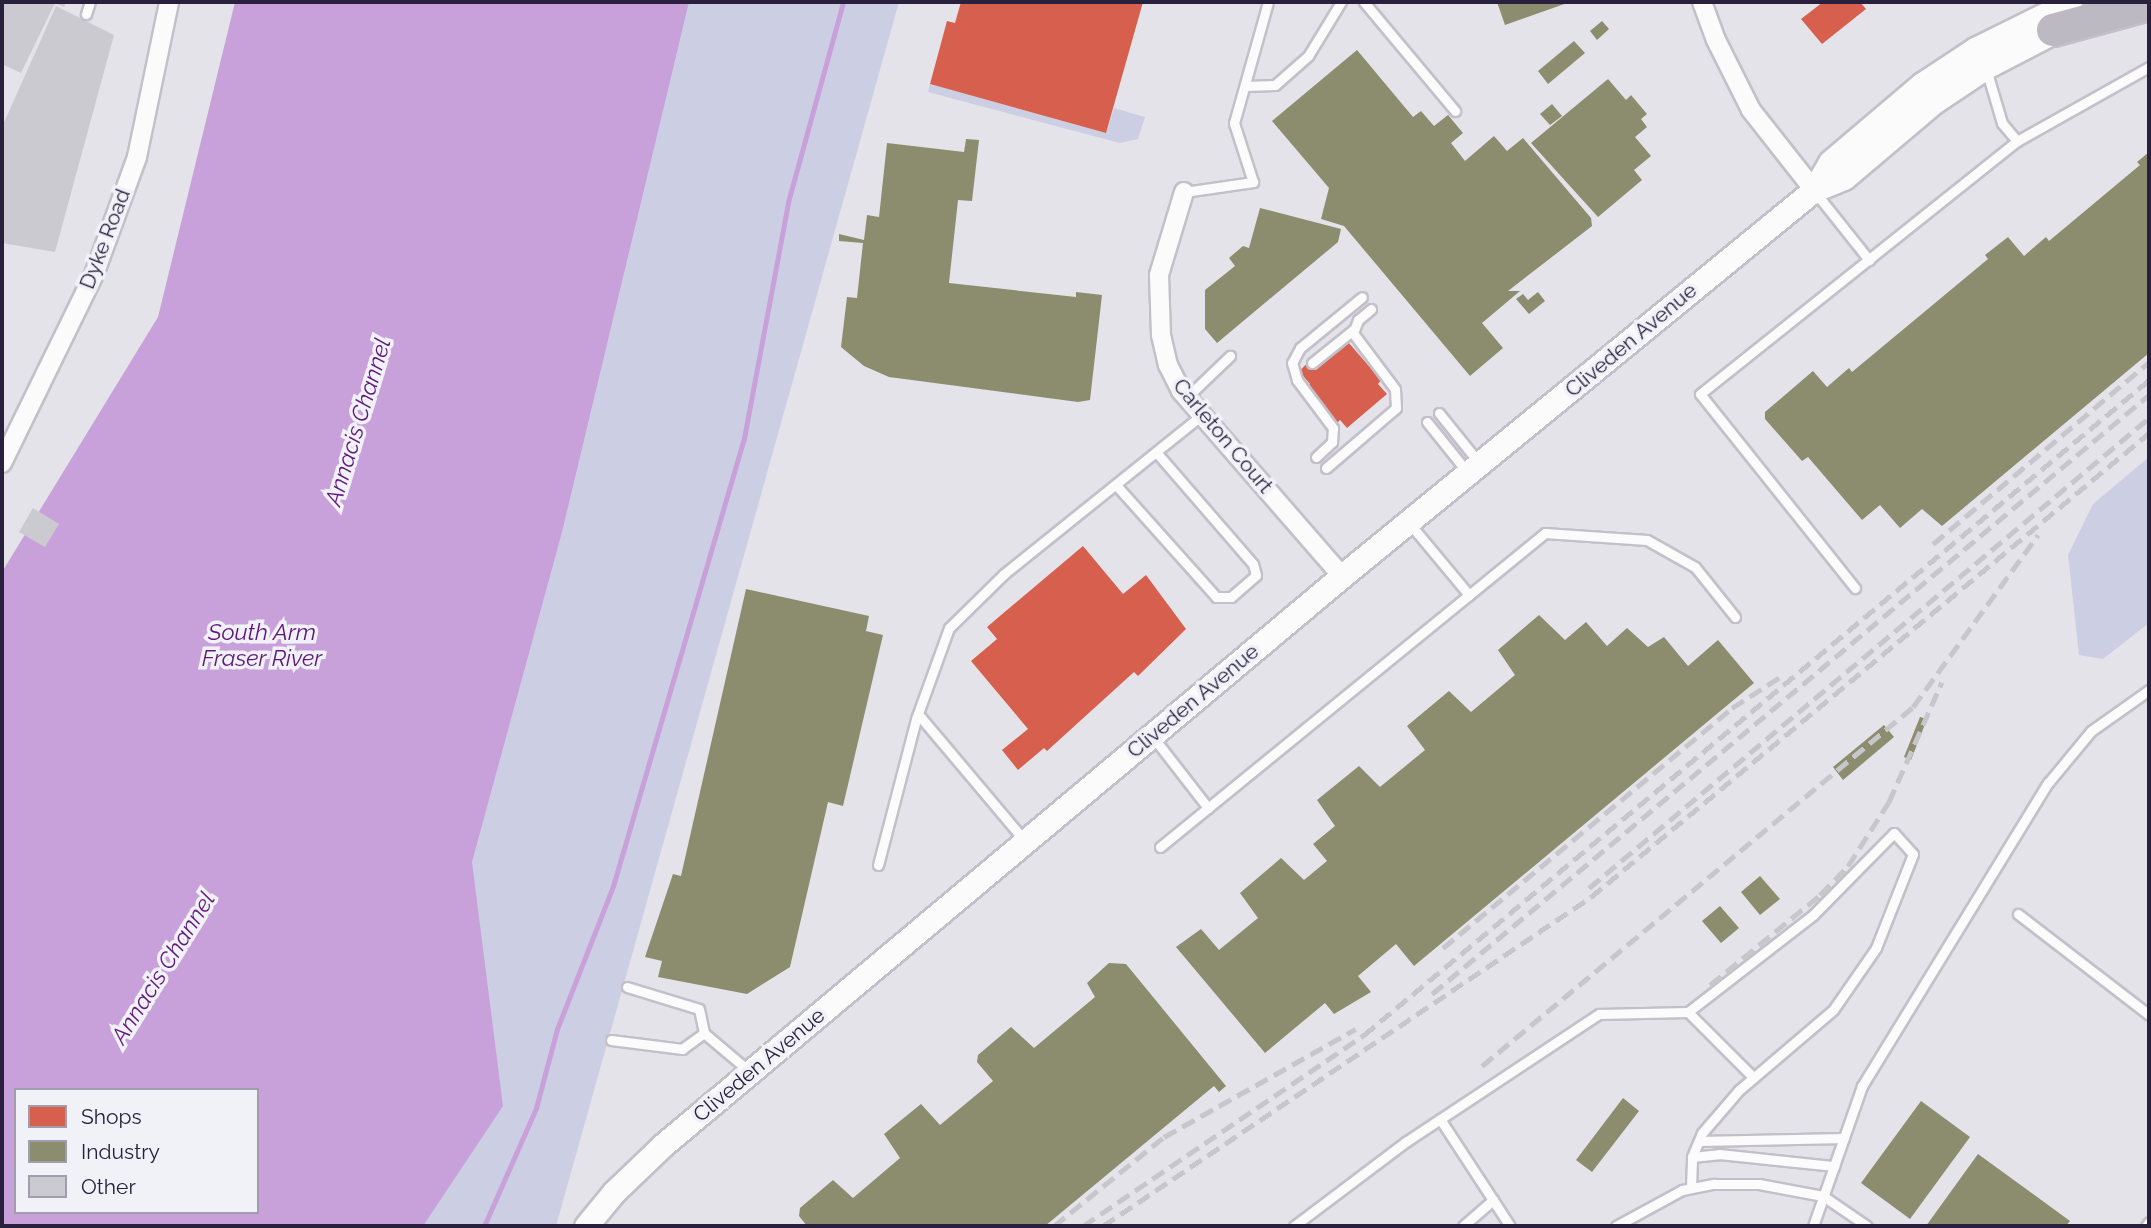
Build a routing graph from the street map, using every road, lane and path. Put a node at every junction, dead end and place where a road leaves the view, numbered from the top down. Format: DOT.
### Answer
graph roads {
  1 [pos="90,2"];
  2 [pos="169,2"];
  3 [pos="1268,2"];
  4 [pos="1341,2"];
  5 [pos="1364,2"];
  6 [pos="1702,2"];
  7 [pos="2070,2"];
  8 [pos="2125,2"];
  9 [pos="2149,4"];
  10 [pos="86,14"];
  11 [pos="2053,30"];
  12 [pos="1981,58"];
  13 [pos="2149,67"];
  14 [pos="1245,86"];
  15 [pos="1455,111"];
  16 [pos="2017,141"];
  17 [pos="1814,190"];
  18 [pos="1184,192"];
  19 [pos="1869,260"];
  20 [pos="1362,297"];
  21 [pos="1371,309"];
  22 [pos="1353,330"];
  23 [pos="1230,356"];
  24 [pos="1312,363"];
  25 [pos="1186,398"];
  26 [pos="1438,413"];
  27 [pos="1202,415"];
  28 [pos="1427,422"];
  29 [pos="1156,452"];
  30 [pos="1316,457"];
  31 [pos="2,463"];
  32 [pos="1326,468"];
  33 [pos="1475,470"];
  34 [pos="1116,485"];
  35 [pos="1410,524"];
  36 [pos="1342,576"];
  37 [pos="1854,588"];
  38 [pos="1469,595"];
  39 [pos="1735,617"];
  40 [pos="2149,690"];
  41 [pos="918,715"];
  42 [pos="1152,736"];
  43 [pos="1208,808"];
  44 [pos="1026,841"];
  45 [pos="1160,847"];
  46 [pos="878,865"];
  47 [pos="2018,914"];
  48 [pos="627,987"];
  49 [pos="1688,1012"];
  50 [pos="2149,1015"];
  51 [pos="704,1033"];
  52 [pos="611,1041"];
  53 [pos="750,1072"];
  54 [pos="1753,1077"];
  55 [pos="1440,1119"];
  56 [pos="1844,1138"];
  57 [pos="1699,1141"];
  58 [pos="1692,1157"];
  59 [pos="1834,1166"];
  60 [pos="1691,1188"];
  61 [pos="1823,1196"];
  62 [pos="1493,1200"];
  63 [pos="586,1226"];
  64 [pos="1294,1226"];
  65 [pos="1463,1226"];
  66 [pos="1510,1226"];
  67 [pos="1616,1226"];
  68 [pos="1813,1226"];
  69 [pos="1867,1226"];
  1 -- 10 [label="lane"];
  2 -- 31 [label="street, Dyke Road"];
  3 -- 14 [label="lane"];
  4 -- 14 [label="lane"];
  5 -- 15 [label="lane"];
  6 -- 17 [label="street"];
  7 -- 12 [label="street, Cliveden Avenue"];
  8 -- 11 [label="street, Cliveden Avenue"];
  9 -- 11 [label="highway"];
  11 -- 12 [label="street, Cliveden Avenue"];
  12 -- 16 [label="lane"];
  12 -- 17 [label="street, Cliveden Avenue"];
  13 -- 16 [label="lane"];
  14 -- 18 [label="lane"];
  16 -- 19 [label="lane"];
  17 -- 19 [label="lane"];
  17 -- 33 [label="street, Cliveden Avenue"];
  18 -- 25 [label="street, Carleton Court"];
  19 -- 37 [label="lane"];
  20 -- 30 [label="lane"];
  21 -- 22 [label="lane"];
  22 -- 24 [label="lane"];
  22 -- 32 [label="lane"];
  23 -- 25 [label="lane"];
  25 -- 27 [label="street, Carleton Court"];
  26 -- 33 [label="lane"];
  27 -- 29 [label="lane"];
  27 -- 36 [label="street, Carleton Court"];
  28 -- 33 [label="lane"];
  29 -- 34 [label="lane"];
  29 -- 34 [label="lane"];
  33 -- 35 [label="street, Cliveden Avenue"];
  34 -- 41 [label="lane"];
  35 -- 36 [label="street, Cliveden Avenue"];
  35 -- 38 [label="lane"];
  36 -- 42 [label="street, Cliveden Avenue"];
  38 -- 39 [label="lane"];
  38 -- 43 [label="lane"];
  40 -- 56 [label="lane"];
  41 -- 44 [label="lane"];
  41 -- 46 [label="lane"];
  42 -- 43 [label="lane"];
  42 -- 44 [label="street, Cliveden Avenue"];
  43 -- 45 [label="lane"];
  44 -- 53 [label="street, Cliveden Avenue"];
  47 -- 50 [label="lane"];
  48 -- 51 [label="lane"];
  49 -- 54 [label="lane"];
  49 -- 54 [label="lane"];
  49 -- 55 [label="lane"];
  51 -- 52 [label="lane"];
  51 -- 53 [label="lane"];
  53 -- 63 [label="street, Cliveden Avenue"];
  54 -- 57 [label="lane"];
  55 -- 62 [label="lane"];
  55 -- 64 [label="lane"];
  56 -- 57 [label="lane"];
  56 -- 59 [label="lane"];
  57 -- 58 [label="lane"];
  58 -- 59 [label="lane"];
  58 -- 60 [label="lane"];
  59 -- 61 [label="lane"];
  60 -- 61 [label="lane"];
  60 -- 67 [label="lane"];
  61 -- 68 [label="lane"];
  61 -- 69 [label="lane"];
  62 -- 65 [label="lane"];
  62 -- 66 [label="lane"];
}
